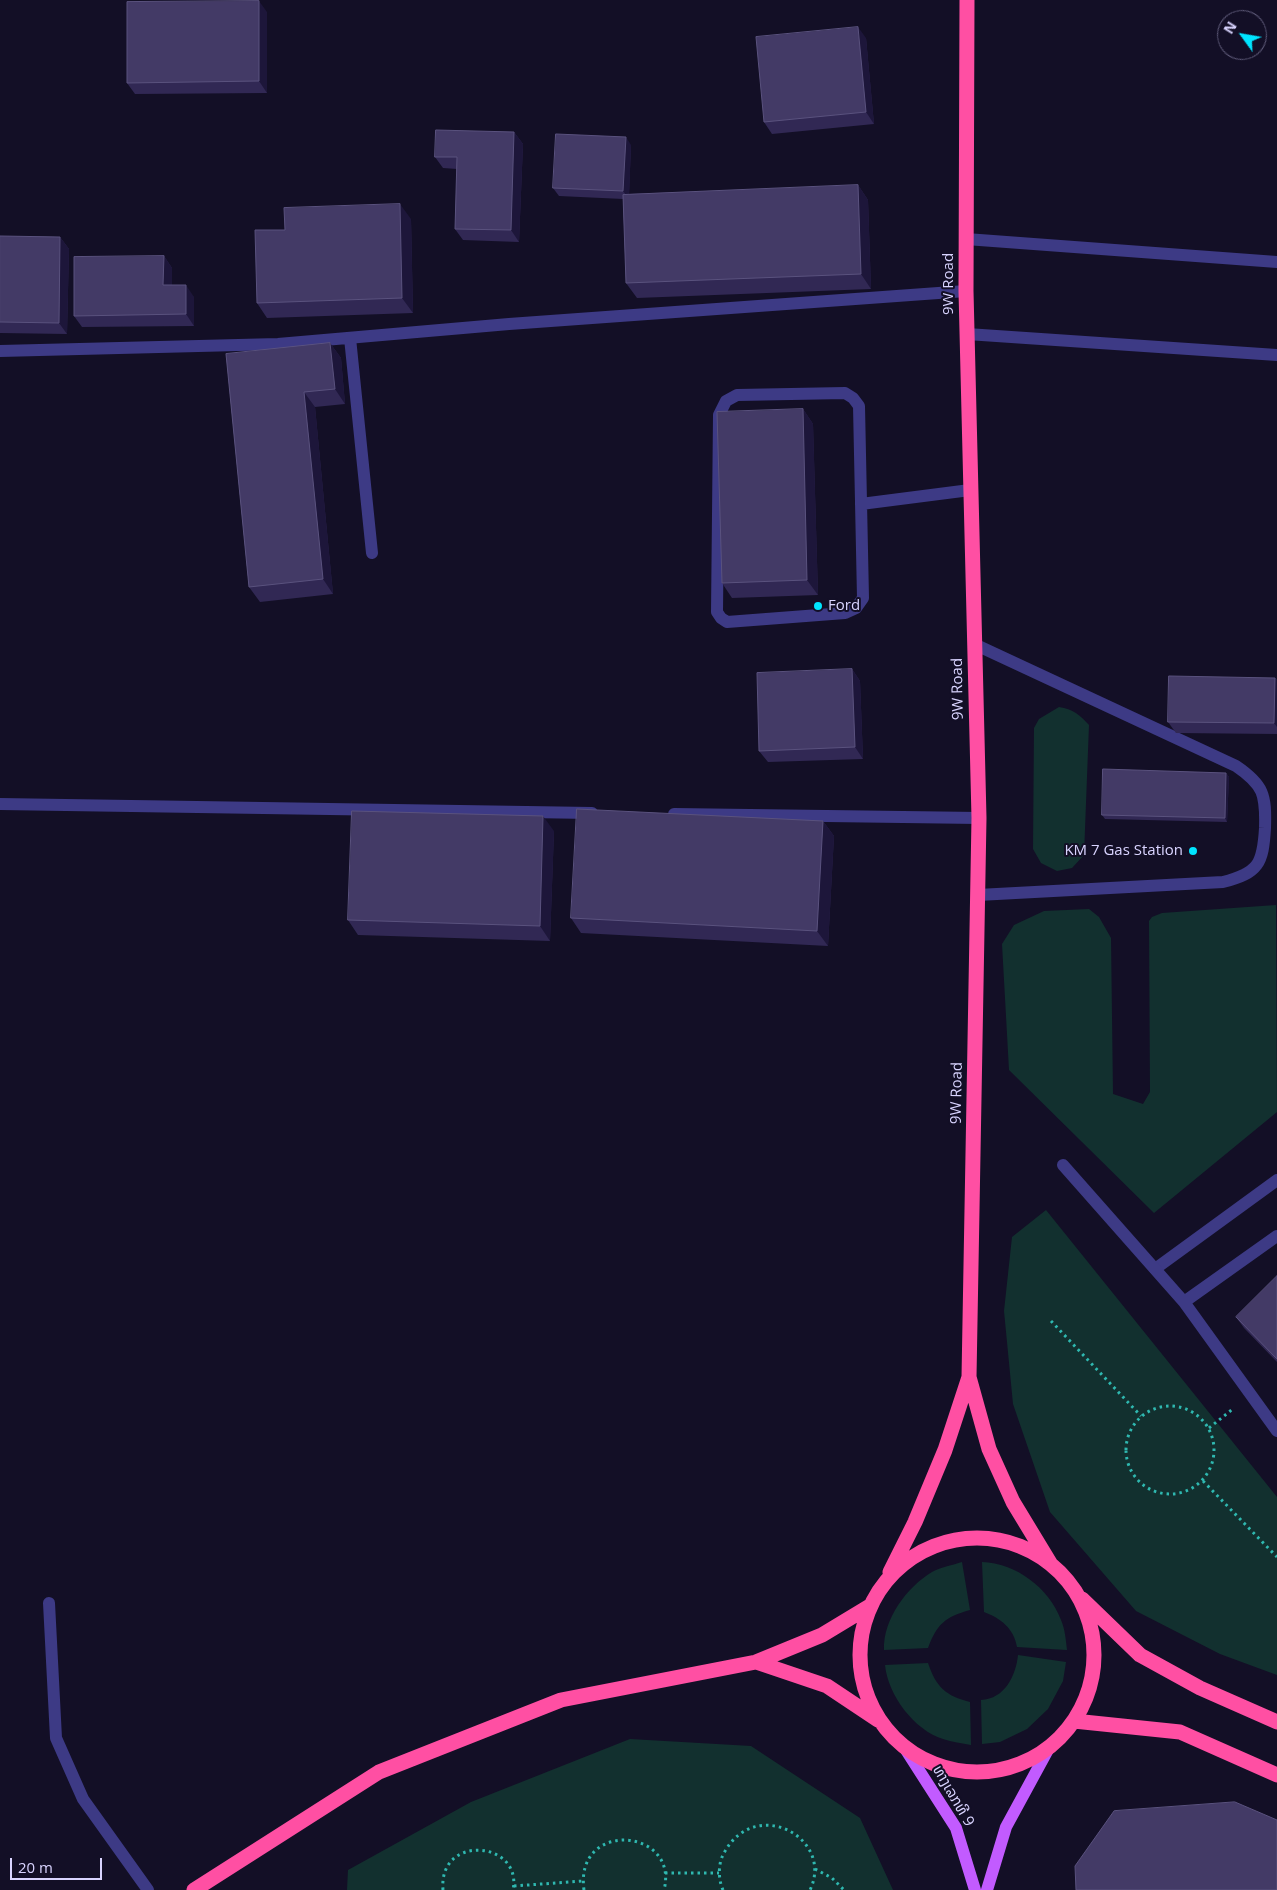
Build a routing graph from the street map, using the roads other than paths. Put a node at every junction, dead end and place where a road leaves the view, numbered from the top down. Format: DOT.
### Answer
graph roads {
  1 [pos="967,0"];
  2 [pos="966,239"];
  3 [pos="1277,262"];
  4 [pos="966,291"];
  5 [pos="967,334"];
  6 [pos="350,338"];
  7 [pos="0,352"];
  8 [pos="1277,355"];
  9 [pos="970,490"];
  10 [pos="861,504"];
  11 [pos="372,553"];
  12 [pos="974,644"];
  13 [pos="0,804"];
  14 [pos="610,813"];
  15 [pos="660,814"];
  16 [pos="979,818"];
  17 [pos="978,895"];
  18 [pos="1063,1165"];
  19 [pos="1277,1180"];
  20 [pos="1277,1236"];
  21 [pos="1154,1269"];
  22 [pos="1184,1302"];
  23 [pos="969,1377"];
  24 [pos="1277,1431"];
  25 [pos="1050,1563"];
  26 [pos="885,1582"];
  27 [pos="1077,1594"];
  28 [pos="49,1603"];
  29 [pos="870,1606"];
  30 [pos="756,1662"];
  31 [pos="878,1720"];
  32 [pos="1074,1721"];
  33 [pos="1277,1722"];
  34 [pos="1049,1748"];
  35 [pos="906,1750"];
  36 [pos="1277,1776"];
  37 [pos="148,1890"];
  38 [pos="194,1890"];
  39 [pos="976,1890"];
  40 [pos="987,1890"];
  1 -- 2 [label="highway, 9W Road"];
  2 -- 3 [label="street"];
  2 -- 4 [label="highway, 9W Road"];
  4 -- 5 [label="highway, 9W Road"];
  4 -- 6 [label="street"];
  5 -- 8 [label="street"];
  5 -- 9 [label="highway, 9W Road"];
  6 -- 7 [label="street"];
  6 -- 11 [label="street"];
  9 -- 10 [label="street"];
  9 -- 12 [label="highway, 9W Road"];
  10 -- 10 [label="street"];
  12 -- 16 [label="highway, 9W Road"];
  12 -- 17 [label="street"];
  13 -- 14 [label="street"];
  15 -- 16 [label="street"];
  16 -- 17 [label="highway, 9W Road"];
  17 -- 23 [label="highway, 9W Road"];
  18 -- 21 [label="street"];
  19 -- 21 [label="street"];
  20 -- 22 [label="street"];
  21 -- 22 [label="street"];
  22 -- 24 [label="street"];
  23 -- 25 [label="highway"];
  23 -- 26 [label="highway"];
  25 -- 26 [label="highway"];
  25 -- 27 [label="highway"];
  26 -- 29 [label="highway"];
  27 -- 32 [label="highway"];
  27 -- 33 [label="highway"];
  28 -- 37 [label="street"];
  29 -- 30 [label="highway"];
  29 -- 31 [label="highway"];
  30 -- 31 [label="highway"];
  30 -- 38 [label="highway"];
  31 -- 35 [label="highway"];
  32 -- 34 [label="highway"];
  32 -- 36 [label="highway"];
  34 -- 35 [label="highway"];
  34 -- 40 [label="main road"];
  35 -- 39 [label="main road, ທາງເລກທີ 9"];
}
